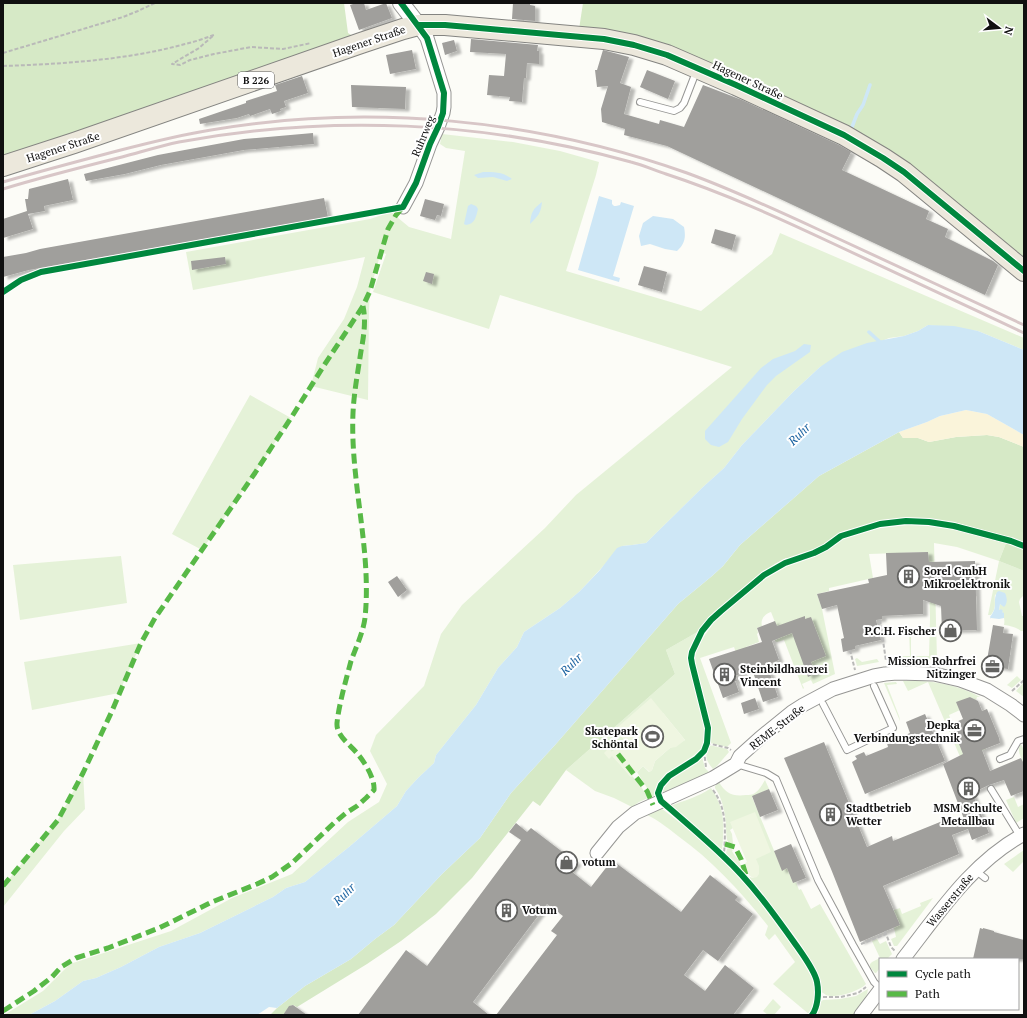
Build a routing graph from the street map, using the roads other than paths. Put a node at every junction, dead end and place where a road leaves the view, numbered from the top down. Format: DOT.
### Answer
graph roads {
  1 [pos="401,3"];
  2 [pos="418,25"];
  3 [pos="698,68"];
  4 [pos="640,102"];
  5 [pos="3,166"];
  6 [pos="403,207"];
  7 [pos="1024,271"];
  8 [pos="874,686"];
  9 [pos="823,704"];
  10 [pos="1024,715"];
  11 [pos="1024,739"];
  12 [pos="1000,759"];
  13 [pos="738,760"];
  14 [pos="991,789"];
  15 [pos="1022,835"];
  16 [pos="597,853"];
  17 [pos="904,958"];
  18 [pos="878,987"];
  19 [pos="861,1015"];
  1 -- 2 [label="street"];
  2 -- 3 [label="main road, Hagener Straße / B 226"];
  2 -- 5 [label="main road, Hagener Straße / B 226"];
  2 -- 6 [label="street, Ruhrweg"];
  3 -- 4 [label="lane"];
  3 -- 7 [label="main road, Hagener Straße / B 226"];
  8 -- 9 [label="lane"];
  10 -- 13 [label="street, REME-Straße"];
  11 -- 12 [label="lane"];
  13 -- 16 [label="street, REME-Straße"];
  13 -- 18 [label="lane"];
  14 -- 15 [label="lane"];
  15 -- 17 [label="street, Wasserstraße"];
  18 -- 19 [label="street"];
}
